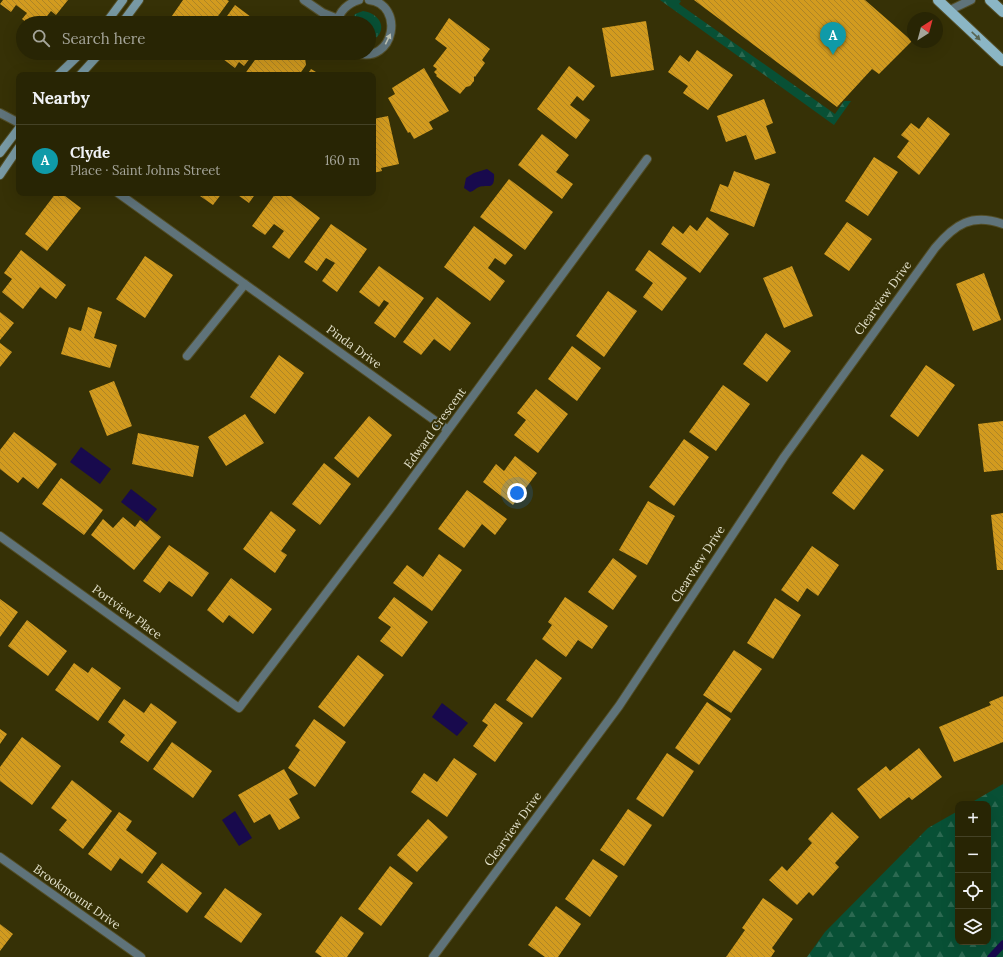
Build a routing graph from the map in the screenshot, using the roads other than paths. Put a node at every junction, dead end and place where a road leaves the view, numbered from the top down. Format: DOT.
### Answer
graph roads {
  1 [pos="123,0"];
  2 [pos="139,0"];
  3 [pos="304,0"];
  4 [pos="359,0"];
  5 [pos="369,0"];
  6 [pos="938,0"];
  7 [pos="972,0"];
  8 [pos="990,0"];
  9 [pos="950,10"];
  10 [pos="1003,12"];
  11 [pos="111,16"];
  12 [pos="127,16"];
  13 [pos="329,16"];
  14 [pos="340,16"];
  15 [pos="376,52"];
  16 [pos="74,60"];
  17 [pos="94,60"];
  18 [pos="1003,61"];
  19 [pos="61,72"];
  20 [pos="83,72"];
  21 [pos="0,113"];
  22 [pos="16,121"];
  23 [pos="16,132"];
  24 [pos="16,151"];
  25 [pos="0,153"];
  26 [pos="648,159"];
  27 [pos="0,175"];
  28 [pos="122,196"];
  29 [pos="1003,224"];
  30 [pos="245,284"];
  31 [pos="188,356"];
  32 [pos="448,430"];
  33 [pos="0,536"];
  34 [pos="239,708"];
  35 [pos="0,857"];
  36 [pos="141,957"];
  37 [pos="434,957"];
  1 -- 11 [label="street"];
  2 -- 12 [label="street"];
  3 -- 13 [label="street"];
  4 -- 14 [label="street"];
  15 -- 5 [label="street, one-way"];
  6 -- 9 [label="main road"];
  7 -- 9 [label="street"];
  8 -- 10 [label="main road"];
  9 -- 18 [label="main road, one-way"];
  16 -- 19 [label="street"];
  17 -- 20 [label="street"];
  21 -- 22 [label="street"];
  23 -- 25 [label="street"];
  24 -- 27 [label="street"];
  26 -- 32 [label="street, Edward Crescent"];
  28 -- 30 [label="street, Pinda Drive"];
  29 -- 37 [label="street, Clearview Drive"];
  30 -- 31 [label="street"];
  30 -- 32 [label="street, Pinda Drive"];
  32 -- 34 [label="street, Edward Crescent"];
  33 -- 34 [label="street, Portview Place"];
  35 -- 36 [label="street, Brookmount Drive"];
}
